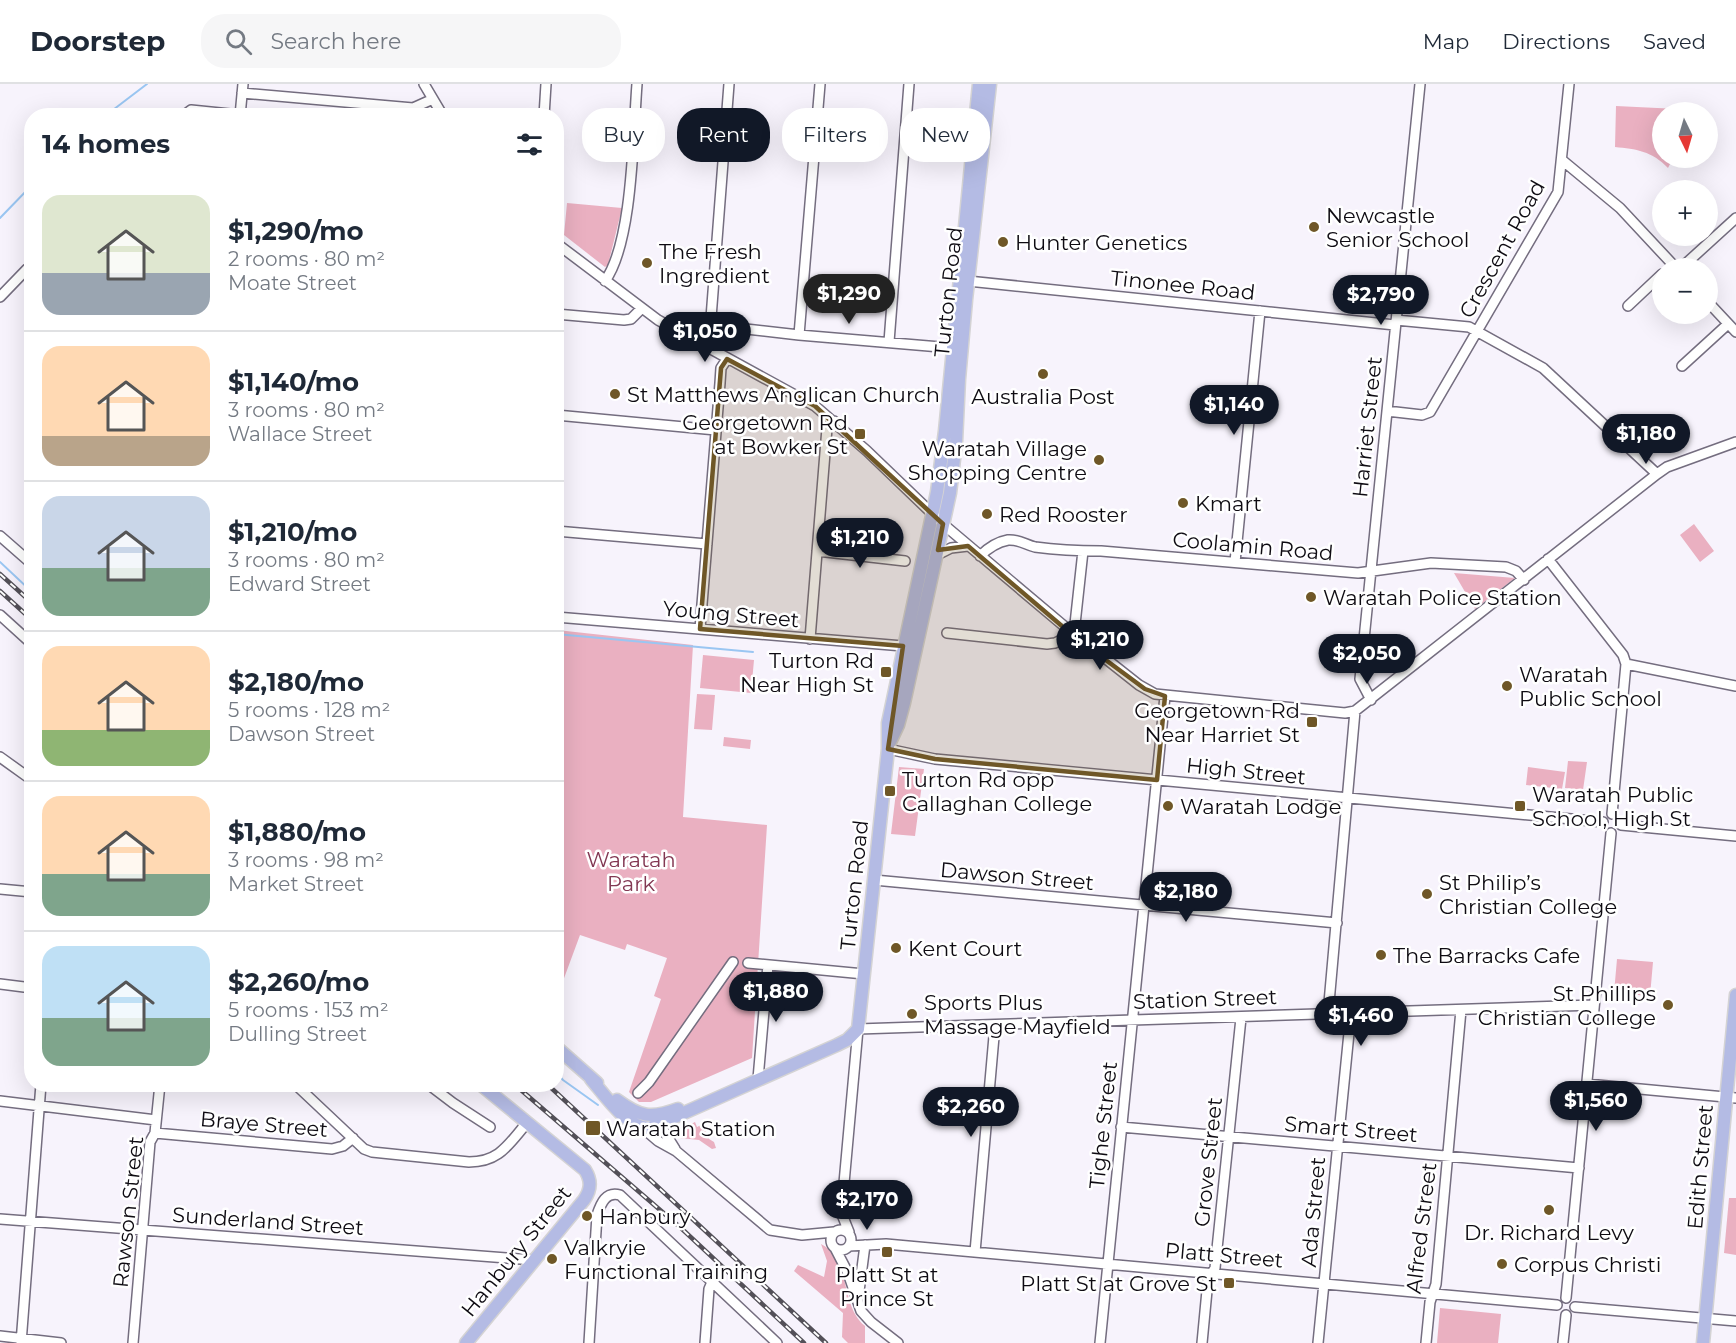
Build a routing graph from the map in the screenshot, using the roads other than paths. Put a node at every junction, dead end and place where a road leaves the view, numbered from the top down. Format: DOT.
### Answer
graph roads {
  1 [pos="424,84"];
  2 [pos="546,84"];
  3 [pos="637,84"];
  4 [pos="729,84"];
  5 [pos="820,84"];
  6 [pos="909,84"];
  7 [pos="979,84"];
  8 [pos="990,84"];
  9 [pos="1420,84"];
  10 [pos="1569,84"];
  11 [pos="243,89"];
  12 [pos="433,99"];
  13 [pos="241,108"];
  14 [pos="438,108"];
  15 [pos="544,108"];
  16 [pos="1562,160"];
  17 [pos="1736,218"];
  18 [pos="564,249"];
  19 [pos="1667,258"];
  20 [pos="1686,258"];
  21 [pos="24,272"];
  22 [pos="605,281"];
  23 [pos="968,281"];
  24 [pos="1652,283"];
  25 [pos="0,297"];
  26 [pos="1628,306"];
  27 [pos="641,309"];
  28 [pos="1260,311"];
  29 [pos="1718,313"];
  30 [pos="564,315"];
  31 [pos="1395,323"];
  32 [pos="664,324"];
  33 [pos="711,324"];
  34 [pos="1728,324"];
  35 [pos="1477,332"];
  36 [pos="1736,332"];
  37 [pos="799,335"];
  38 [pos="889,342"];
  39 [pos="702,345"];
  40 [pos="952,348"];
  41 [pos="727,359"];
  42 [pos="1682,366"];
  43 [pos="1387,411"];
  44 [pos="564,416"];
  45 [pos="834,421"];
  46 [pos="716,430"];
  47 [pos="1736,442"];
  48 [pos="1657,474"];
  49 [pos="933,513"];
  50 [pos="944,524"];
  51 [pos="564,532"];
  52 [pos="0,536"];
  53 [pos="707,544"];
  54 [pos="968,546"];
  55 [pos="817,551"];
  56 [pos="1083,551"];
  57 [pos="937,555"];
  58 [pos="980,556"];
  59 [pos="24,557"];
  60 [pos="1548,559"];
  61 [pos="905,561"];
  62 [pos="1235,562"];
  63 [pos="1370,572"];
  64 [pos="1524,580"];
  65 [pos="0,615"];
  66 [pos="564,618"];
  67 [pos="1075,624"];
  68 [pos="1064,626"];
  69 [pos="700,629"];
  70 [pos="947,633"];
  71 [pos="1077,636"];
  72 [pos="24,637"];
  73 [pos="1065,638"];
  74 [pos="810,639"];
  75 [pos="903,646"];
  76 [pos="1624,659"];
  77 [pos="1736,686"];
  78 [pos="1165,696"];
  79 [pos="1371,700"];
  80 [pos="1355,711"];
  81 [pos="888,749"];
  82 [pos="0,757"];
  83 [pos="24,774"];
  84 [pos="1157,780"];
  85 [pos="1348,799"];
  86 [pos="1612,814"];
  87 [pos="1603,822"];
  88 [pos="1621,825"];
  89 [pos="1611,833"];
  90 [pos="1736,836"];
  91 [pos="874,880"];
  92 [pos="0,889"];
  93 [pos="24,891"];
  94 [pos="1144,906"];
  95 [pos="1337,922"];
  96 [pos="733,962"];
  97 [pos="748,963"];
  98 [pos="768,965"];
  99 [pos="864,974"];
  100 [pos="0,984"];
  101 [pos="24,987"];
  102 [pos="1736,995"];
  103 [pos="1594,1005"];
  104 [pos="1461,1010"];
  105 [pos="1328,1014"];
  106 [pos="1351,1014"];
  107 [pos="1241,1018"];
  108 [pos="1132,1021"];
  109 [pos="995,1025"];
  110 [pos="858,1029"];
  111 [pos="564,1054"];
  112 [pos="758,1079"];
  113 [pos="1587,1084"];
  114 [pos="40,1092"];
  115 [pos="159,1092"];
  116 [pos="303,1092"];
  117 [pos="439,1092"];
  118 [pos="489,1092"];
  119 [pos="638,1093"];
  120 [pos="1731,1098"];
  121 [pos="0,1101"];
  122 [pos="39,1106"];
  123 [pos="626,1110"];
  124 [pos="156,1120"];
  125 [pos="526,1124"];
  126 [pos="660,1125"];
  127 [pos="1121,1126"];
  128 [pos="490,1127"];
  129 [pos="644,1129"];
  130 [pos="154,1133"];
  131 [pos="1229,1136"];
  132 [pos="353,1138"];
  133 [pos="1337,1146"];
  134 [pos="676,1151"];
  135 [pos="1449,1156"];
  136 [pos="1579,1168"];
  137 [pos="842,1205"];
  138 [pos="0,1219"];
  139 [pos="30,1222"];
  140 [pos="142,1230"];
  141 [pos="834,1232"];
  142 [pos="849,1233"];
  143 [pos="797,1235"];
  144 [pos="886,1244"];
  145 [pos="865,1245"];
  146 [pos="849,1247"];
  147 [pos="835,1248"];
  148 [pos="975,1252"];
  149 [pos="533,1260"];
  150 [pos="1107,1264"];
  151 [pos="1212,1274"];
  152 [pos="850,1278"];
  153 [pos="712,1282"];
  154 [pos="1324,1285"];
  155 [pos="1433,1295"];
  156 [pos="1566,1298"];
  157 [pos="1557,1305"];
  158 [pos="858,1306"];
  159 [pos="1575,1307"];
  160 [pos="1566,1315"];
  161 [pos="1706,1318"];
  162 [pos="1736,1321"];
  163 [pos="0,1336"];
  164 [pos="22,1341"];
  165 [pos="61,1343"];
  166 [pos="133,1343"];
  167 [pos="466,1343"];
  168 [pos="589,1343"];
  169 [pos="705,1343"];
  170 [pos="777,1343"];
  171 [pos="898,1343"];
  172 [pos="1100,1343"];
  173 [pos="1202,1343"];
  174 [pos="1318,1343"];
  175 [pos="1426,1343"];
  176 [pos="1563,1343"];
  177 [pos="1703,1343"];
  1 -- 12 [label="street"];
  2 -- 15 [label="street"];
  3 -- 22 [label="street"];
  4 -- 33 [label="street"];
  5 -- 37 [label="street"];
  6 -- 38 [label="street"];
  7 -- 40 [label="main road, Turton Road"];
  8 -- 23 [label="main road, Turton Road"];
  9 -- 31 [label="street, Harriet Street"];
  10 -- 16 [label="street, Crescent Road"];
  11 -- 12 [label="street"];
  11 -- 13 [label="street"];
  12 -- 14 [label="street"];
  16 -- 19 [label="street"];
  16 -- 35 [label="street, Crescent Road"];
  17 -- 20 [label="street"];
  18 -- 22 [label="street"];
  21 -- 25 [label="street"];
  22 -- 27 [label="street"];
  23 -- 28 [label="street, Tinonee Road"];
  23 -- 50 [label="main road, Turton Road"];
  24 -- 26 [label="street"];
  27 -- 30 [label="street"];
  27 -- 32 [label="street"];
  28 -- 31 [label="street, Tinonee Road"];
  28 -- 62 [label="street"];
  29 -- 34 [label="street"];
  31 -- 35 [label="street, Tinonee Road"];
  31 -- 43 [label="street, Harriet Street"];
  32 -- 33 [label="street"];
  32 -- 39 [label="street"];
  33 -- 37 [label="street"];
  33 -- 39 [label="street"];
  34 -- 36 [label="street"];
  34 -- 42 [label="street"];
  35 -- 43 [label="street, Crescent Road"];
  35 -- 48 [label="street, Tinonee Road"];
  37 -- 38 [label="street"];
  38 -- 40 [label="street"];
  39 -- 41 [label="street"];
  40 -- 49 [label="main road, Turton Road"];
  41 -- 45 [label="street"];
  41 -- 46 [label="street"];
  43 -- 63 [label="street, Harriet Street"];
  44 -- 46 [label="street"];
  45 -- 49 [label="street"];
  45 -- 55 [label="street"];
  46 -- 53 [label="street"];
  47 -- 48 [label="street"];
  48 -- 60 [label="street"];
  49 -- 50 [label="street"];
  49 -- 75 [label="main road, Turton Road"];
  50 -- 54 [label="street"];
  50 -- 57 [label="main road, Turton Road"];
  51 -- 53 [label="street"];
  52 -- 59 [label="street"];
  53 -- 69 [label="street"];
  54 -- 57 [label="street"];
  54 -- 58 [label="street"];
  55 -- 61 [label="street"];
  55 -- 74 [label="street"];
  56 -- 58 [label="street, Coolamin Road"];
  56 -- 62 [label="street, Coolamin Road"];
  56 -- 67 [label="street"];
  57 -- 81 [label="main road, Turton Road"];
  58 -- 68 [label="street"];
  60 -- 64 [label="street"];
  60 -- 76 [label="street"];
  62 -- 63 [label="street, Coolamin Road"];
  63 -- 64 [label="street, Coolamin Road"];
  63 -- 79 [label="street, Harriet Street"];
  64 -- 79 [label="street"];
  65 -- 72 [label="street"];
  66 -- 69 [label="street, Young Street"];
  67 -- 68 [label="street"];
  67 -- 71 [label="street"];
  68 -- 73 [label="street"];
  69 -- 74 [label="street, Young Street"];
  70 -- 73 [label="street"];
  71 -- 73 [label="street"];
  71 -- 78 [label="street"];
  74 -- 75 [label="street, Young Street"];
  75 -- 81 [label="main road, Turton Road"];
  76 -- 77 [label="street"];
  76 -- 86 [label="street"];
  78 -- 80 [label="street"];
  78 -- 84 [label="street, Tighe Street"];
  79 -- 80 [label="street"];
  80 -- 85 [label="street"];
  81 -- 84 [label="street, High Street"];
  81 -- 91 [label="main road, Turton Road"];
  82 -- 83 [label="street"];
  84 -- 85 [label="street, High Street"];
  84 -- 94 [label="street, Tighe Street"];
  85 -- 87 [label="street, High Street"];
  85 -- 95 [label="street"];
  86 -- 87 [label="street"];
  86 -- 88 [label="street"];
  87 -- 89 [label="street"];
  88 -- 89 [label="street"];
  88 -- 90 [label="street"];
  89 -- 103 [label="street"];
  91 -- 94 [label="street, Dawson Street"];
  91 -- 99 [label="main road, Turton Road"];
  92 -- 93 [label="street"];
  94 -- 95 [label="street, Dawson Street"];
  94 -- 108 [label="street, Tighe Street"];
  95 -- 105 [label="street"];
  96 -- 119 [label="street"];
  97 -- 98 [label="street"];
  98 -- 99 [label="street"];
  98 -- 112 [label="street"];
  99 -- 110 [label="main road, Turton Road"];
  100 -- 101 [label="street"];
  102 -- 120 [label="main road, Edith Street"];
  103 -- 104 [label="street, Station Street"];
  103 -- 113 [label="street"];
  104 -- 106 [label="street, Station Street"];
  104 -- 135 [label="street, Alfred Street"];
  105 -- 106 [label="street, Station Street"];
  105 -- 107 [label="street, Station Street"];
  106 -- 133 [label="street, Ada Street"];
  107 -- 108 [label="street, Station Street"];
  107 -- 131 [label="street, Grove Street"];
  108 -- 109 [label="street, Station Street"];
  108 -- 127 [label="street, Tighe Street"];
  109 -- 110 [label="street, Station Street"];
  109 -- 148 [label="street"];
  110 -- 112 [label="main road"];
  110 -- 137 [label="street, Turton Road"];
  111 -- 123 [label="main road"];
  112 -- 123 [label="main road"];
  112 -- 126 [label="main road"];
  113 -- 120 [label="street"];
  113 -- 136 [label="street"];
  114 -- 122 [label="street"];
  115 -- 124 [label="street, Rawson Street"];
  116 -- 132 [label="street"];
  117 -- 128 [label="street"];
  118 -- 125 [label="main road"];
  120 -- 161 [label="main road, Edith Street"];
  121 -- 122 [label="street"];
  122 -- 124 [label="street"];
  122 -- 139 [label="street"];
  123 -- 126 [label="main road"];
  123 -- 129 [label="main road"];
  124 -- 130 [label="street, Rawson Street"];
  125 -- 132 [label="street, Braye Street"];
  125 -- 149 [label="main road, Hanbury Street"];
  126 -- 129 [label="main road"];
  126 -- 134 [label="street"];
  127 -- 131 [label="street, Smart Street"];
  127 -- 150 [label="street, Tighe Street"];
  129 -- 134 [label="street"];
  130 -- 132 [label="street, Braye Street"];
  130 -- 140 [label="street, Rawson Street"];
  131 -- 133 [label="street, Smart Street"];
  131 -- 151 [label="street, Grove Street"];
  133 -- 135 [label="street, Smart Street"];
  133 -- 154 [label="street, Ada Street"];
  134 -- 143 [label="street"];
  135 -- 136 [label="street, Smart Street"];
  135 -- 155 [label="street, Alfred Street"];
  136 -- 156 [label="street"];
  137 -- 141 [label="street, Turton Road"];
  137 -- 142 [label="street, Turton Road"];
  138 -- 139 [label="street, Sunderland Street"];
  139 -- 140 [label="street, Sunderland Street"];
  139 -- 164 [label="street"];
  140 -- 149 [label="street, Sunderland Street"];
  140 -- 166 [label="street, Rawson Street"];
  141 -- 142 [label="street"];
  141 -- 143 [label="street"];
  141 -- 147 [label="street"];
  142 -- 144 [label="street, Platt Street"];
  142 -- 146 [label="street"];
  143 -- 147 [label="street"];
  144 -- 145 [label="street, Platt Street"];
  144 -- 148 [label="street, Platt Street"];
  145 -- 146 [label="street, Platt Street"];
  145 -- 158 [label="street"];
  146 -- 147 [label="street"];
  146 -- 152 [label="street"];
  147 -- 152 [label="street"];
  148 -- 150 [label="street, Platt Street"];
  149 -- 167 [label="main road, Hanbury Street"];
  150 -- 151 [label="street, Platt Street"];
  150 -- 172 [label="street, Tighe Street"];
  151 -- 154 [label="street, Platt Street"];
  151 -- 173 [label="street, Grove Street"];
  152 -- 158 [label="street"];
  153 -- 168 [label="street"];
  153 -- 169 [label="street"];
  153 -- 170 [label="street"];
  154 -- 155 [label="street, Platt Street"];
  154 -- 174 [label="street, Ada Street"];
  155 -- 157 [label="street, Platt Street"];
  155 -- 175 [label="street, Alfred Street"];
  156 -- 157 [label="street"];
  156 -- 159 [label="street"];
  157 -- 160 [label="street"];
  158 -- 171 [label="street"];
  159 -- 160 [label="street"];
  159 -- 161 [label="street"];
  160 -- 176 [label="street"];
  161 -- 162 [label="street"];
  161 -- 177 [label="main road, Edith Street"];
  163 -- 164 [label="street"];
  164 -- 165 [label="street"];
}
